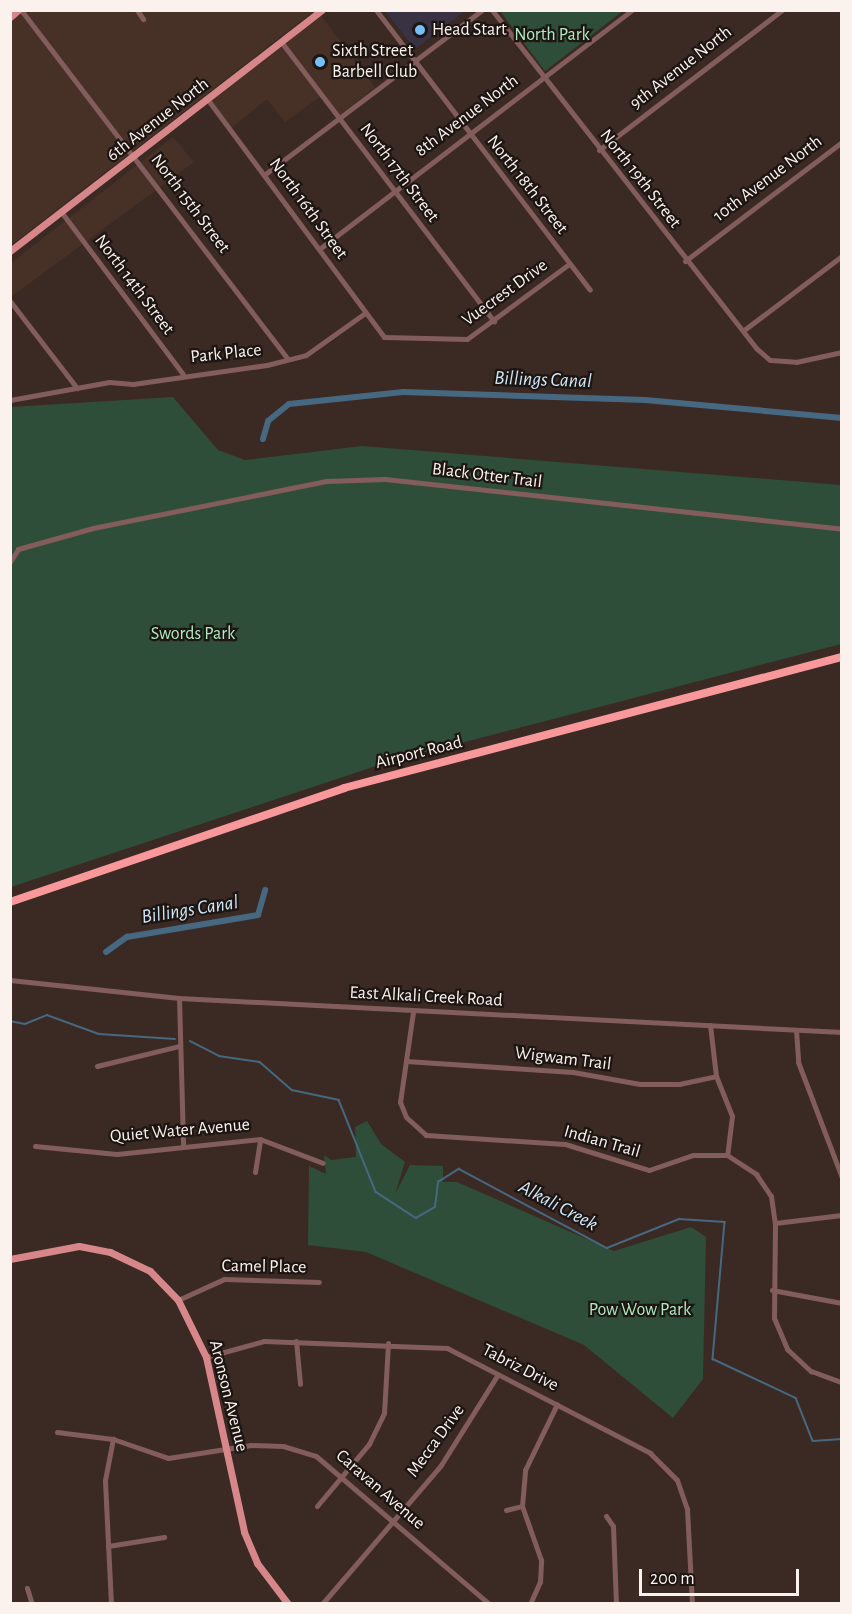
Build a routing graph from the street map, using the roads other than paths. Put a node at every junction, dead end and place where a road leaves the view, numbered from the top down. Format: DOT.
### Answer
graph roads {
  1 [pos="20,10"];
  2 [pos="137,10"];
  3 [pos="322,10"];
  4 [pos="376,10"];
  5 [pos="482,10"];
  6 [pos="492,10"];
  7 [pos="632,10"];
  8 [pos="782,10"];
  9 [pos="10,16"];
  10 [pos="143,19"];
  11 [pos="282,43"];
  12 [pos="415,60"];
  13 [pos="542,79"];
  14 [pos="208,100"];
  15 [pos="337,117"];
  16 [pos="468,133"];
  17 [pos="842,142"];
  18 [pos="599,150"];
  19 [pos="135,156"];
  20 [pos="264,175"];
  21 [pos="393,191"];
  22 [pos="62,213"];
  23 [pos="322,247"];
  24 [pos="10,251"];
  25 [pos="842,256"];
  26 [pos="685,261"];
  27 [pos="569,264"];
  28 [pos="590,290"];
  29 [pos="10,301"];
  30 [pos="365,313"];
  31 [pos="494,321"];
  32 [pos="744,330"];
  33 [pos="384,337"];
  34 [pos="842,352"];
  35 [pos="288,359"];
  36 [pos="183,374"];
  37 [pos="77,388"];
  38 [pos="10,400"];
  39 [pos="842,529"];
  40 [pos="10,562"];
  41 [pos="842,657"];
  42 [pos="10,902"];
  43 [pos="10,981"];
  44 [pos="179,998"];
  45 [pos="413,1012"];
  46 [pos="710,1024"];
  47 [pos="796,1030"];
  48 [pos="842,1032"];
  49 [pos="179,1046"];
  50 [pos="406,1061"];
  51 [pos="97,1066"];
  52 [pos="716,1076"];
  53 [pos="260,1139"];
  54 [pos="183,1145"];
  55 [pos="35,1146"];
  56 [pos="727,1155"];
  57 [pos="323,1163"];
  58 [pos="255,1172"];
  59 [pos="842,1178"];
  60 [pos="842,1215"];
  61 [pos="774,1223"];
  62 [pos="10,1259"];
  63 [pos="319,1282"];
  64 [pos="772,1290"];
  65 [pos="178,1300"];
  66 [pos="842,1303"];
  67 [pos="296,1341"];
  68 [pos="388,1344"];
  69 [pos="206,1357"];
  70 [pos="498,1374"];
  71 [pos="842,1382"];
  72 [pos="300,1384"];
  73 [pos="557,1404"];
  74 [pos="57,1432"];
  75 [pos="113,1439"];
  76 [pos="227,1450"];
  77 [pos="342,1477"];
  78 [pos="317,1506"];
  79 [pos="522,1506"];
  80 [pos="506,1510"];
  81 [pos="606,1516"];
  82 [pos="393,1521"];
  83 [pos="164,1537"];
  84 [pos="108,1546"];
  85 [pos="27,1588"];
  86 [pos="32,1604"];
  87 [pos="111,1604"];
  88 [pos="288,1604"];
  89 [pos="322,1604"];
  90 [pos="489,1604"];
  91 [pos="530,1604"];
  92 [pos="616,1604"];
  93 [pos="692,1604"];
  1 -- 9 [label="main road"];
  1 -- 19 [label="street, North 15th Street"];
  2 -- 10 [label="street"];
  3 -- 11 [label="main road, 6th Avenue North"];
  4 -- 12 [label="street, North 18th Street"];
  5 -- 12 [label="street"];
  6 -- 13 [label="street, North 19th Street"];
  7 -- 13 [label="street, 8th Avenue North"];
  8 -- 18 [label="street, 9th Avenue North"];
  11 -- 14 [label="main road, 6th Avenue North"];
  11 -- 15 [label="street, North 17th Street"];
  12 -- 15 [label="street"];
  12 -- 16 [label="street, North 18th Street"];
  13 -- 16 [label="street, 8th Avenue North"];
  13 -- 18 [label="street, North 19th Street"];
  14 -- 19 [label="main road, 6th Avenue North"];
  14 -- 20 [label="street, North 16th Street"];
  15 -- 20 [label="street"];
  15 -- 21 [label="street, North 17th Street"];
  16 -- 21 [label="street, 8th Avenue North"];
  16 -- 27 [label="street, North 18th Street"];
  17 -- 26 [label="street, 10th Avenue North"];
  18 -- 26 [label="street, North 19th Street"];
  19 -- 22 [label="main road, 6th Avenue North"];
  19 -- 35 [label="street, North 15th Street"];
  20 -- 23 [label="street, North 16th Street"];
  21 -- 23 [label="street, 8th Avenue North"];
  21 -- 31 [label="street, North 17th Street"];
  22 -- 24 [label="main road, 6th Avenue North"];
  22 -- 36 [label="street, North 14th Street"];
  23 -- 30 [label="street, North 16th Street"];
  25 -- 32 [label="street"];
  26 -- 32 [label="street, North 19th Street"];
  27 -- 28 [label="street, North 18th Street"];
  27 -- 31 [label="street, Vuecrest Drive"];
  29 -- 37 [label="street"];
  30 -- 33 [label="street, North 16th Street"];
  30 -- 35 [label="street, Park Place"];
  31 -- 33 [label="street, Vuecrest Drive"];
  32 -- 34 [label="street, North 19th Street"];
  35 -- 36 [label="street, Park Place"];
  36 -- 37 [label="street, Park Place"];
  37 -- 38 [label="street, Park Place"];
  39 -- 40 [label="street, Black Otter Trail"];
  41 -- 42 [label="highway, Airport Road"];
  43 -- 44 [label="street, East Alkali Creek Road"];
  44 -- 45 [label="street, East Alkali Creek Road"];
  44 -- 49 [label="street"];
  45 -- 46 [label="street, East Alkali Creek Road"];
  45 -- 50 [label="street, Indian Trail"];
  46 -- 47 [label="street, East Alkali Creek Road"];
  46 -- 52 [label="street"];
  47 -- 48 [label="street, East Alkali Creek Road"];
  47 -- 59 [label="street"];
  49 -- 51 [label="street"];
  49 -- 54 [label="street"];
  50 -- 52 [label="street, Wigwam Trail"];
  50 -- 56 [label="street, Indian Trail"];
  52 -- 56 [label="street"];
  53 -- 54 [label="street, Quiet Water Avenue"];
  53 -- 57 [label="street, Quiet Water Avenue"];
  53 -- 58 [label="street"];
  54 -- 55 [label="street, Quiet Water Avenue"];
  56 -- 61 [label="street"];
  60 -- 61 [label="street"];
  61 -- 64 [label="street"];
  62 -- 65 [label="main road, Aronson Avenue"];
  63 -- 65 [label="street, Camel Place"];
  64 -- 66 [label="street"];
  64 -- 71 [label="street"];
  65 -- 69 [label="main road, Aronson Avenue"];
  67 -- 68 [label="street, Tabriz Drive"];
  67 -- 69 [label="street, Tabriz Drive"];
  67 -- 72 [label="street"];
  68 -- 70 [label="street, Tabriz Drive"];
  68 -- 77 [label="street"];
  69 -- 76 [label="main road, Aronson Avenue"];
  70 -- 73 [label="street, Tabriz Drive"];
  70 -- 82 [label="street, Mecca Drive"];
  73 -- 79 [label="street"];
  73 -- 93 [label="street, Tabriz Drive"];
  74 -- 75 [label="street, Caravan Avenue"];
  75 -- 76 [label="street, Caravan Avenue"];
  75 -- 84 [label="street"];
  76 -- 77 [label="street, Caravan Avenue"];
  76 -- 88 [label="main road, Aronson Avenue"];
  77 -- 78 [label="street"];
  77 -- 82 [label="street, Caravan Avenue"];
  79 -- 80 [label="street"];
  79 -- 91 [label="street"];
  81 -- 92 [label="street"];
  82 -- 89 [label="street, Mecca Drive"];
  82 -- 90 [label="street, Caravan Avenue"];
  83 -- 84 [label="street"];
  84 -- 87 [label="street"];
  85 -- 86 [label="street"];
}
